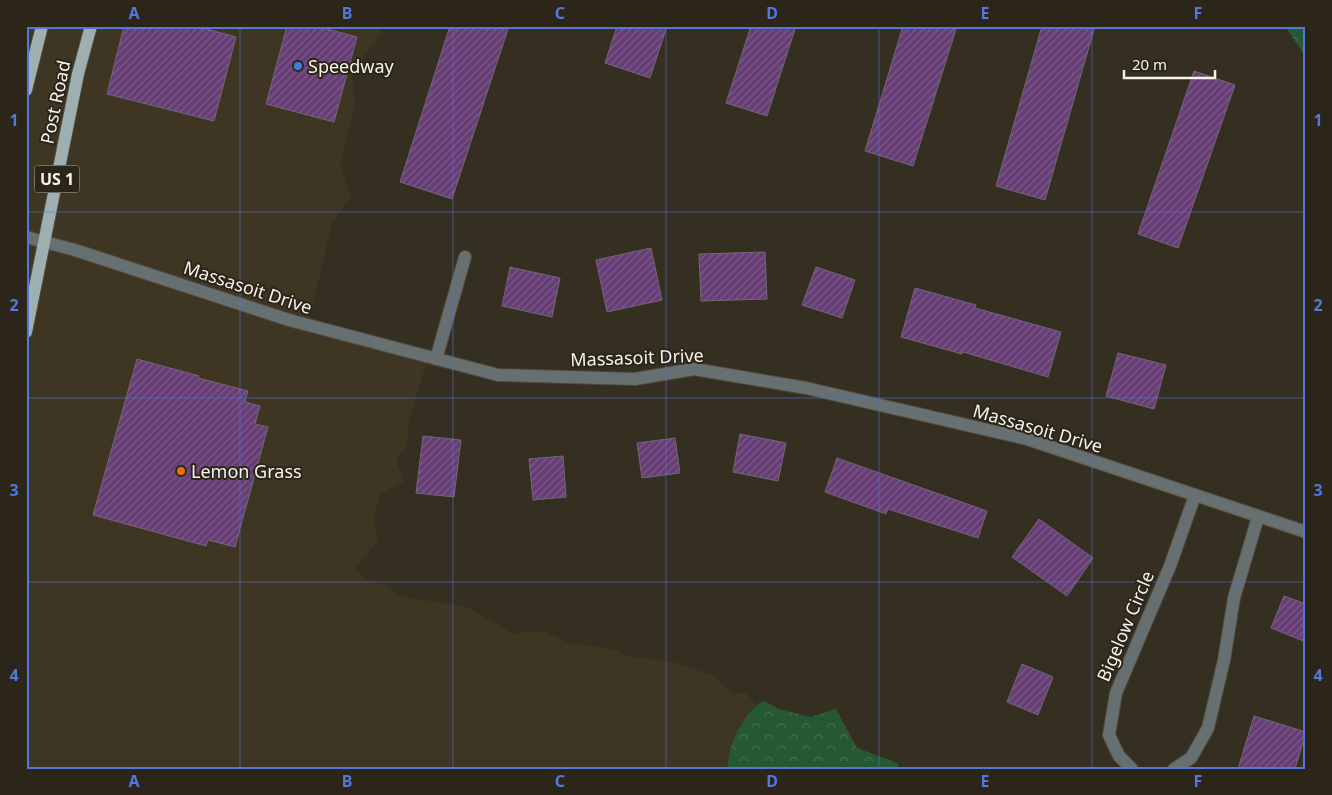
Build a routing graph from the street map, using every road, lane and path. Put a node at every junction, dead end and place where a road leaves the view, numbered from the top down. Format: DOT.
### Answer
graph roads {
  1 [pos="42,26"];
  2 [pos="91,26"];
  3 [pos="26,90"];
  4 [pos="26,237"];
  5 [pos="44,242"];
  6 [pos="465,257"];
  7 [pos="26,332"];
  8 [pos="436,359"];
  9 [pos="1195,495"];
  10 [pos="1258,517"];
  11 [pos="1306,532"];
  12 [pos="1132,769"];
  13 [pos="1174,769"];
  1 -- 3 [label="main road, Post Road"];
  2 -- 5 [label="main road, Post Road / US 1"];
  4 -- 5 [label="street, Massasoit Drive"];
  5 -- 7 [label="main road, Post Road / US 1"];
  5 -- 8 [label="street, Massasoit Drive"];
  6 -- 8 [label="street"];
  8 -- 9 [label="street, Massasoit Drive"];
  9 -- 10 [label="street, Massasoit Drive"];
  9 -- 12 [label="street, Bigelow Circle"];
  10 -- 11 [label="street, Massasoit Drive"];
  10 -- 13 [label="street"];
}
